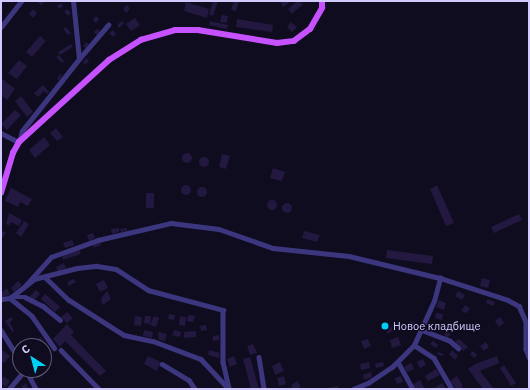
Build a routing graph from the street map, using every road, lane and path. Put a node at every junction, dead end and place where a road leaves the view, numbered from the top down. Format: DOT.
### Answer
graph roads {
  1 [pos="21,1"];
  2 [pos="73,1"];
  3 [pos="322,1"];
  4 [pos="108,25"];
  5 [pos="1,27"];
  6 [pos="79,59"];
  7 [pos="1,133"];
  8 [pos="19,142"];
  9 [pos="13,153"];
  10 [pos="1,181"];
  11 [pos="1,193"];
  12 [pos="45,277"];
  13 [pos="440,278"];
  14 [pos="25,286"];
  15 [pos="10,297"];
  16 [pos="1,299"];
  17 [pos="60,320"];
  18 [pos="1,330"];
  19 [pos="422,330"];
  20 [pos="414,345"];
  21 [pos="12,347"];
  22 [pos="54,348"];
  23 [pos="458,348"];
  24 [pos="61,350"];
  25 [pos="260,357"];
  26 [pos="529,358"];
  27 [pos="398,362"];
  28 [pos="162,364"];
  29 [pos="19,378"];
  30 [pos="30,378"];
  31 [pos="228,388"];
  32 [pos="9,389"];
  33 [pos="36,389"];
  34 [pos="99,389"];
  35 [pos="195,389"];
  36 [pos="264,389"];
  37 [pos="353,389"];
  38 [pos="413,389"];
  39 [pos="452,389"];
  1 -- 5 [label="street"];
  2 -- 6 [label="street"];
  3 -- 8 [label="main road"];
  4 -- 6 [label="street"];
  6 -- 8 [label="street"];
  7 -- 8 [label="street"];
  8 -- 9 [label="main road"];
  9 -- 10 [label="main road"];
  9 -- 11 [label="main road"];
  12 -- 14 [label="street"];
  12 -- 31 [label="street"];
  12 -- 31 [label="street"];
  13 -- 14 [label="street"];
  13 -- 19 [label="street"];
  13 -- 26 [label="street"];
  14 -- 15 [label="street"];
  15 -- 16 [label="street"];
  15 -- 17 [label="street"];
  15 -- 22 [label="street"];
  18 -- 21 [label="street"];
  19 -- 20 [label="street"];
  19 -- 23 [label="street"];
  20 -- 27 [label="street"];
  20 -- 39 [label="street"];
  24 -- 34 [label="street"];
  25 -- 36 [label="street"];
  27 -- 37 [label="street"];
  27 -- 38 [label="street"];
  28 -- 35 [label="street"];
  29 -- 32 [label="street"];
  30 -- 33 [label="street"];
}
